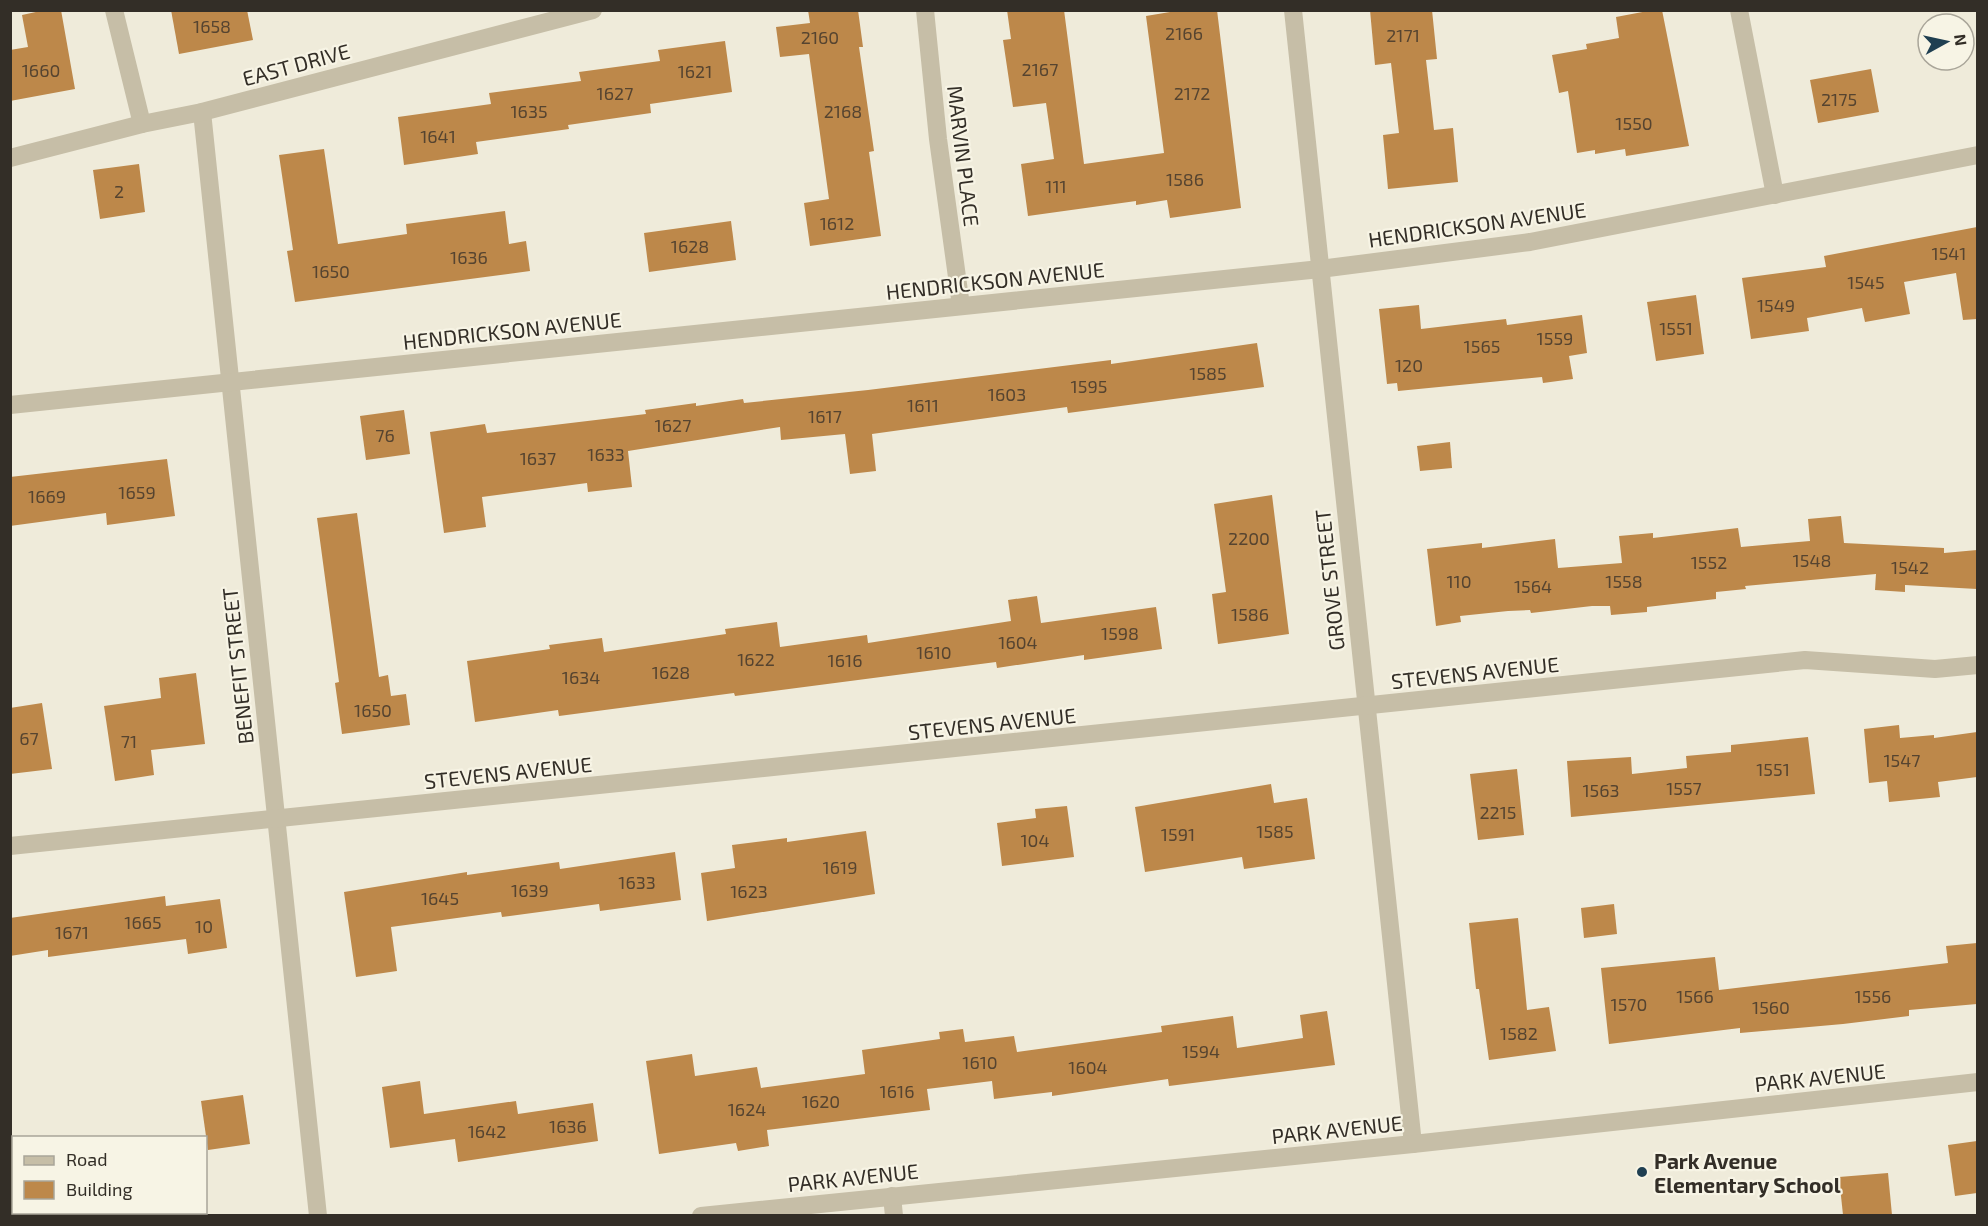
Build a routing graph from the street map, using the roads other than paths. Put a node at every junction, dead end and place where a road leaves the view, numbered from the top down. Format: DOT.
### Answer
graph roads {
  1 [pos="114,10"];
  2 [pos="592,10"];
  3 [pos="925,10"];
  4 [pos="1293,10"];
  5 [pos="1739,10"];
  6 [pos="202,112"];
  7 [pos="142,124"];
  8 [pos="1977,155"];
  9 [pos="10,158"];
  10 [pos="1775,195"];
  11 [pos="1320,269"];
  12 [pos="961,306"];
  13 [pos="230,382"];
  14 [pos="10,405"];
  15 [pos="1977,665"];
  16 [pos="1365,707"];
  17 [pos="275,819"];
  18 [pos="10,846"];
  19 [pos="1977,1082"];
  20 [pos="1413,1144"];
  21 [pos="892,1196"];
  22 [pos="318,1215"];
  23 [pos="701,1215"];
  24 [pos="894,1215"];
  1 -- 7 [label="street"];
  2 -- 6 [label="street, EAST DRIVE"];
  3 -- 12 [label="street, MARVIN PLACE"];
  4 -- 11 [label="street, GROVE STREET"];
  5 -- 10 [label="street"];
  6 -- 7 [label="street, EAST DRIVE"];
  6 -- 13 [label="street, BENEFIT STREET"];
  7 -- 9 [label="street, EAST DRIVE"];
  8 -- 10 [label="street, HENDRICKSON AVENUE"];
  10 -- 11 [label="street, HENDRICKSON AVENUE"];
  11 -- 12 [label="street, HENDRICKSON AVENUE"];
  11 -- 16 [label="street, GROVE STREET"];
  12 -- 13 [label="street, HENDRICKSON AVENUE"];
  13 -- 14 [label="street, HENDRICKSON AVENUE"];
  13 -- 17 [label="street, BENEFIT STREET"];
  15 -- 16 [label="street, STEVENS AVENUE"];
  16 -- 17 [label="street, STEVENS AVENUE"];
  16 -- 20 [label="street, GROVE STREET"];
  17 -- 18 [label="street, STEVENS AVENUE"];
  17 -- 22 [label="street, BENEFIT STREET"];
  19 -- 20 [label="street, PARK AVENUE"];
  20 -- 21 [label="street, PARK AVENUE"];
  21 -- 23 [label="street, PARK AVENUE"];
  21 -- 24 [label="street"];
}
